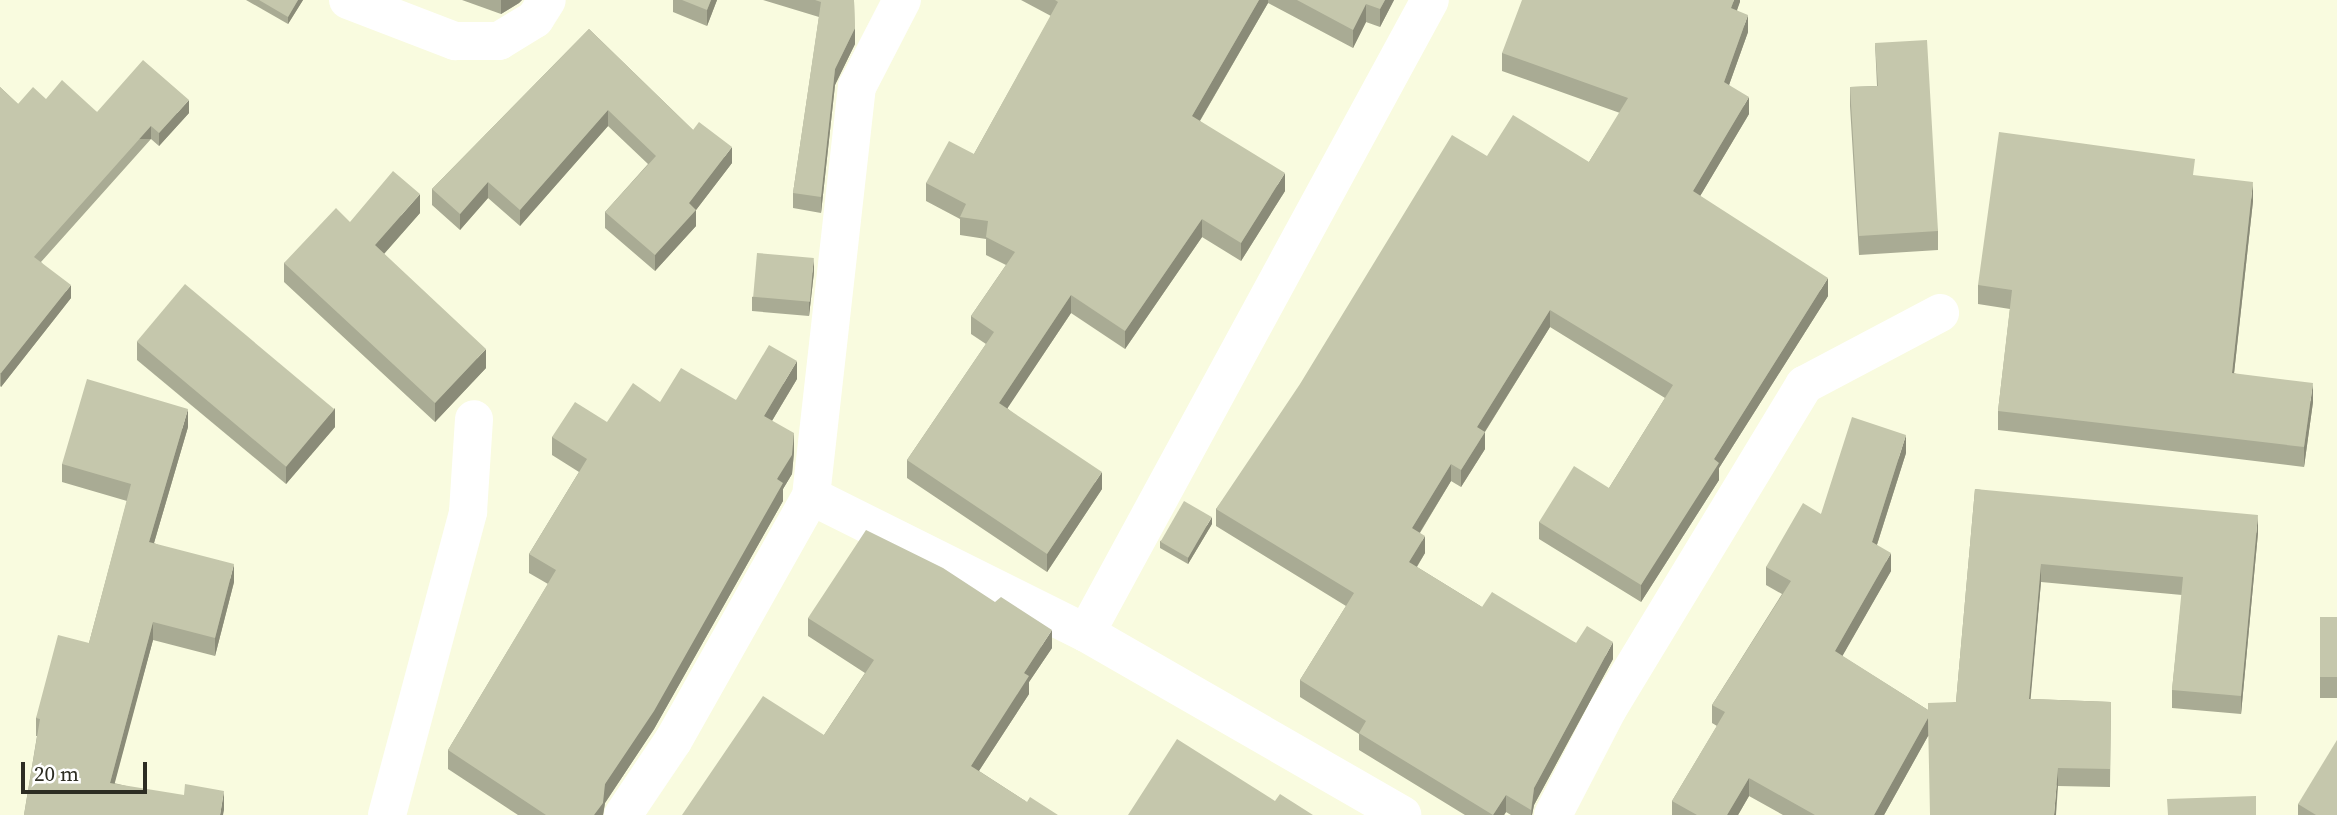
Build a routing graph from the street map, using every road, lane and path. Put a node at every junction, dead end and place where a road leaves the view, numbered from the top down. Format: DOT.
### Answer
graph roads {
  1 [pos="348,0"];
  2 [pos="547,0"];
  3 [pos="902,0"];
  4 [pos="1430,0"];
  5 [pos="1940,313"];
  6 [pos="474,419"];
  7 [pos="811,496"];
  8 [pos="1086,633"];
  9 [pos="387,815"];
  10 [pos="623,815"];
  11 [pos="1402,815"];
  12 [pos="1553,815"];
  1 -- 2 [label="street"];
  3 -- 7 [label="street"];
  4 -- 8 [label="street"];
  5 -- 12 [label="street"];
  6 -- 9 [label="street"];
  7 -- 8 [label="street"];
  7 -- 10 [label="street"];
  8 -- 11 [label="street"];
}
